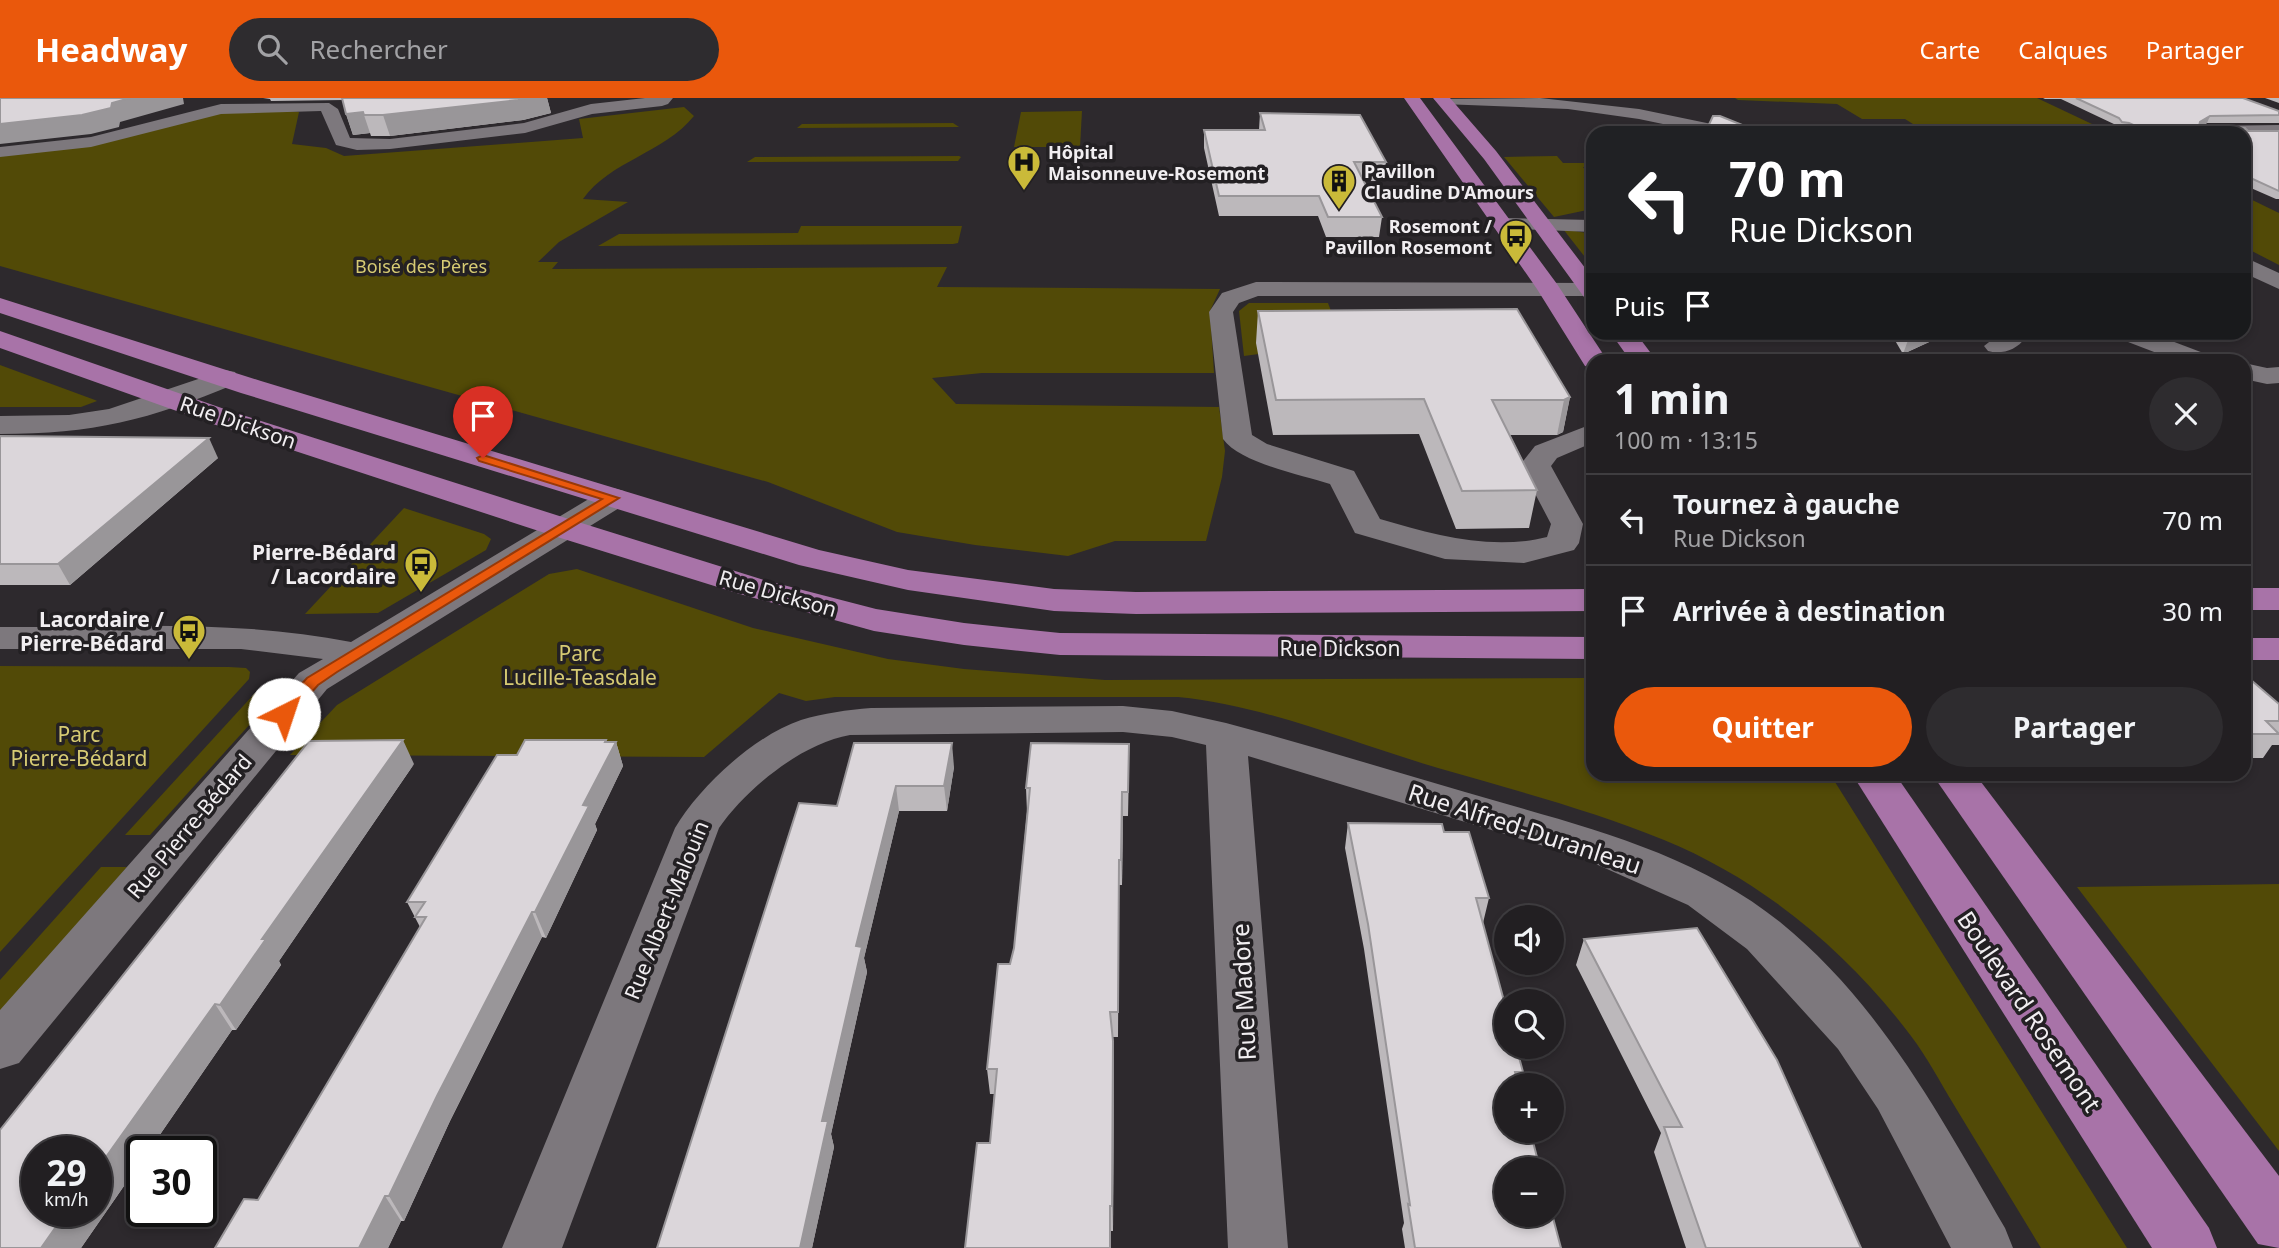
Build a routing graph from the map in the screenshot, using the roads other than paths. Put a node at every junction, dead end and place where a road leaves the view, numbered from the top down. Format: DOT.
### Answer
graph roads {
  1 [pos="666,98"];
  2 [pos="1412,98"];
  3 [pos="1442,98"];
  4 [pos="225,104"];
  5 [pos="585,104"];
  6 [pos="1701,126"];
  7 [pos="2251,131"];
  8 [pos="2279,131"];
  9 [pos="2251,146"];
  10 [pos="2279,147"];
  11 [pos="0,152"];
  12 [pos="1502,224"];
  13 [pos="1539,224"];
  14 [pos="1586,224"];
  15 [pos="2251,268"];
  16 [pos="2279,282"];
  17 [pos="1586,285"];
  18 [pos="1549,289"];
  19 [pos="1586,291"];
  20 [pos="0,305"];
  21 [pos="0,339"];
  22 [pos="2145,340"];
  23 [pos="1590,354"];
  24 [pos="2181,354"];
  25 [pos="2251,373"];
  26 [pos="2279,375"];
  27 [pos="225,378"];
  28 [pos="172,400"];
  29 [pos="0,425"];
  30 [pos="1586,435"];
  31 [pos="613,498"];
  32 [pos="563,528"];
  33 [pos="2251,599"];
  34 [pos="2279,599"];
  35 [pos="1586,600"];
  36 [pos="0,638"];
  37 [pos="1586,648"];
  38 [pos="2251,649"];
  39 [pos="2279,649"];
  40 [pos="355,654"];
  41 [pos="1226,736"];
  42 [pos="1878,781"];
  43 [pos="1958,781"];
  44 [pos="0,1047"];
  45 [pos="2279,1224"];
  46 [pos="532,1248"];
  47 [pos="1258,1248"];
  48 [pos="1983,1248"];
  49 [pos="2188,1248"];
  1 -- 5 [label="street"];
  2 -- 12 [label="main road"];
  3 -- 6 [label="street"];
  3 -- 13 [label="main road"];
  4 -- 5 [label="street"];
  4 -- 11 [label="street"];
  7 -- 8 [label="street"];
  9 -- 10 [label="street"];
  12 -- 13 [label="street"];
  12 -- 18 [label="main road"];
  13 -- 14 [label="street"];
  13 -- 17 [label="main road"];
  15 -- 16 [label="street"];
  18 -- 19 [label="street"];
  18 -- 23 [label="main road"];
  18 -- 30 [label="street"];
  20 -- 27 [label="main road, Rue Dickson"];
  21 -- 28 [label="main road, Rue Dickson"];
  22 -- 24 [label="street"];
  25 -- 26 [label="street"];
  27 -- 28 [label="street"];
  27 -- 31 [label="main road, Rue Dickson"];
  28 -- 29 [label="street"];
  28 -- 32 [label="main road, Rue Dickson"];
  31 -- 32 [label="street, Rue Pierre-Bédard"];
  31 -- 35 [label="main road, Rue Dickson"];
  32 -- 37 [label="main road, Rue Dickson"];
  32 -- 40 [label="street, Rue Pierre-Bédard"];
  33 -- 34 [label="main road"];
  36 -- 40 [label="street"];
  38 -- 39 [label="main road"];
  40 -- 44 [label="street, Rue Pierre-Bédard"];
  41 -- 46 [label="street, Rue Albert-Malouin"];
  41 -- 47 [label="street, Rue Madore"];
  41 -- 48 [label="street, Rue Alfred-Duranleau"];
  42 -- 49 [label="main road, Boulevard Rosemont"];
  43 -- 45 [label="main road"];
}
